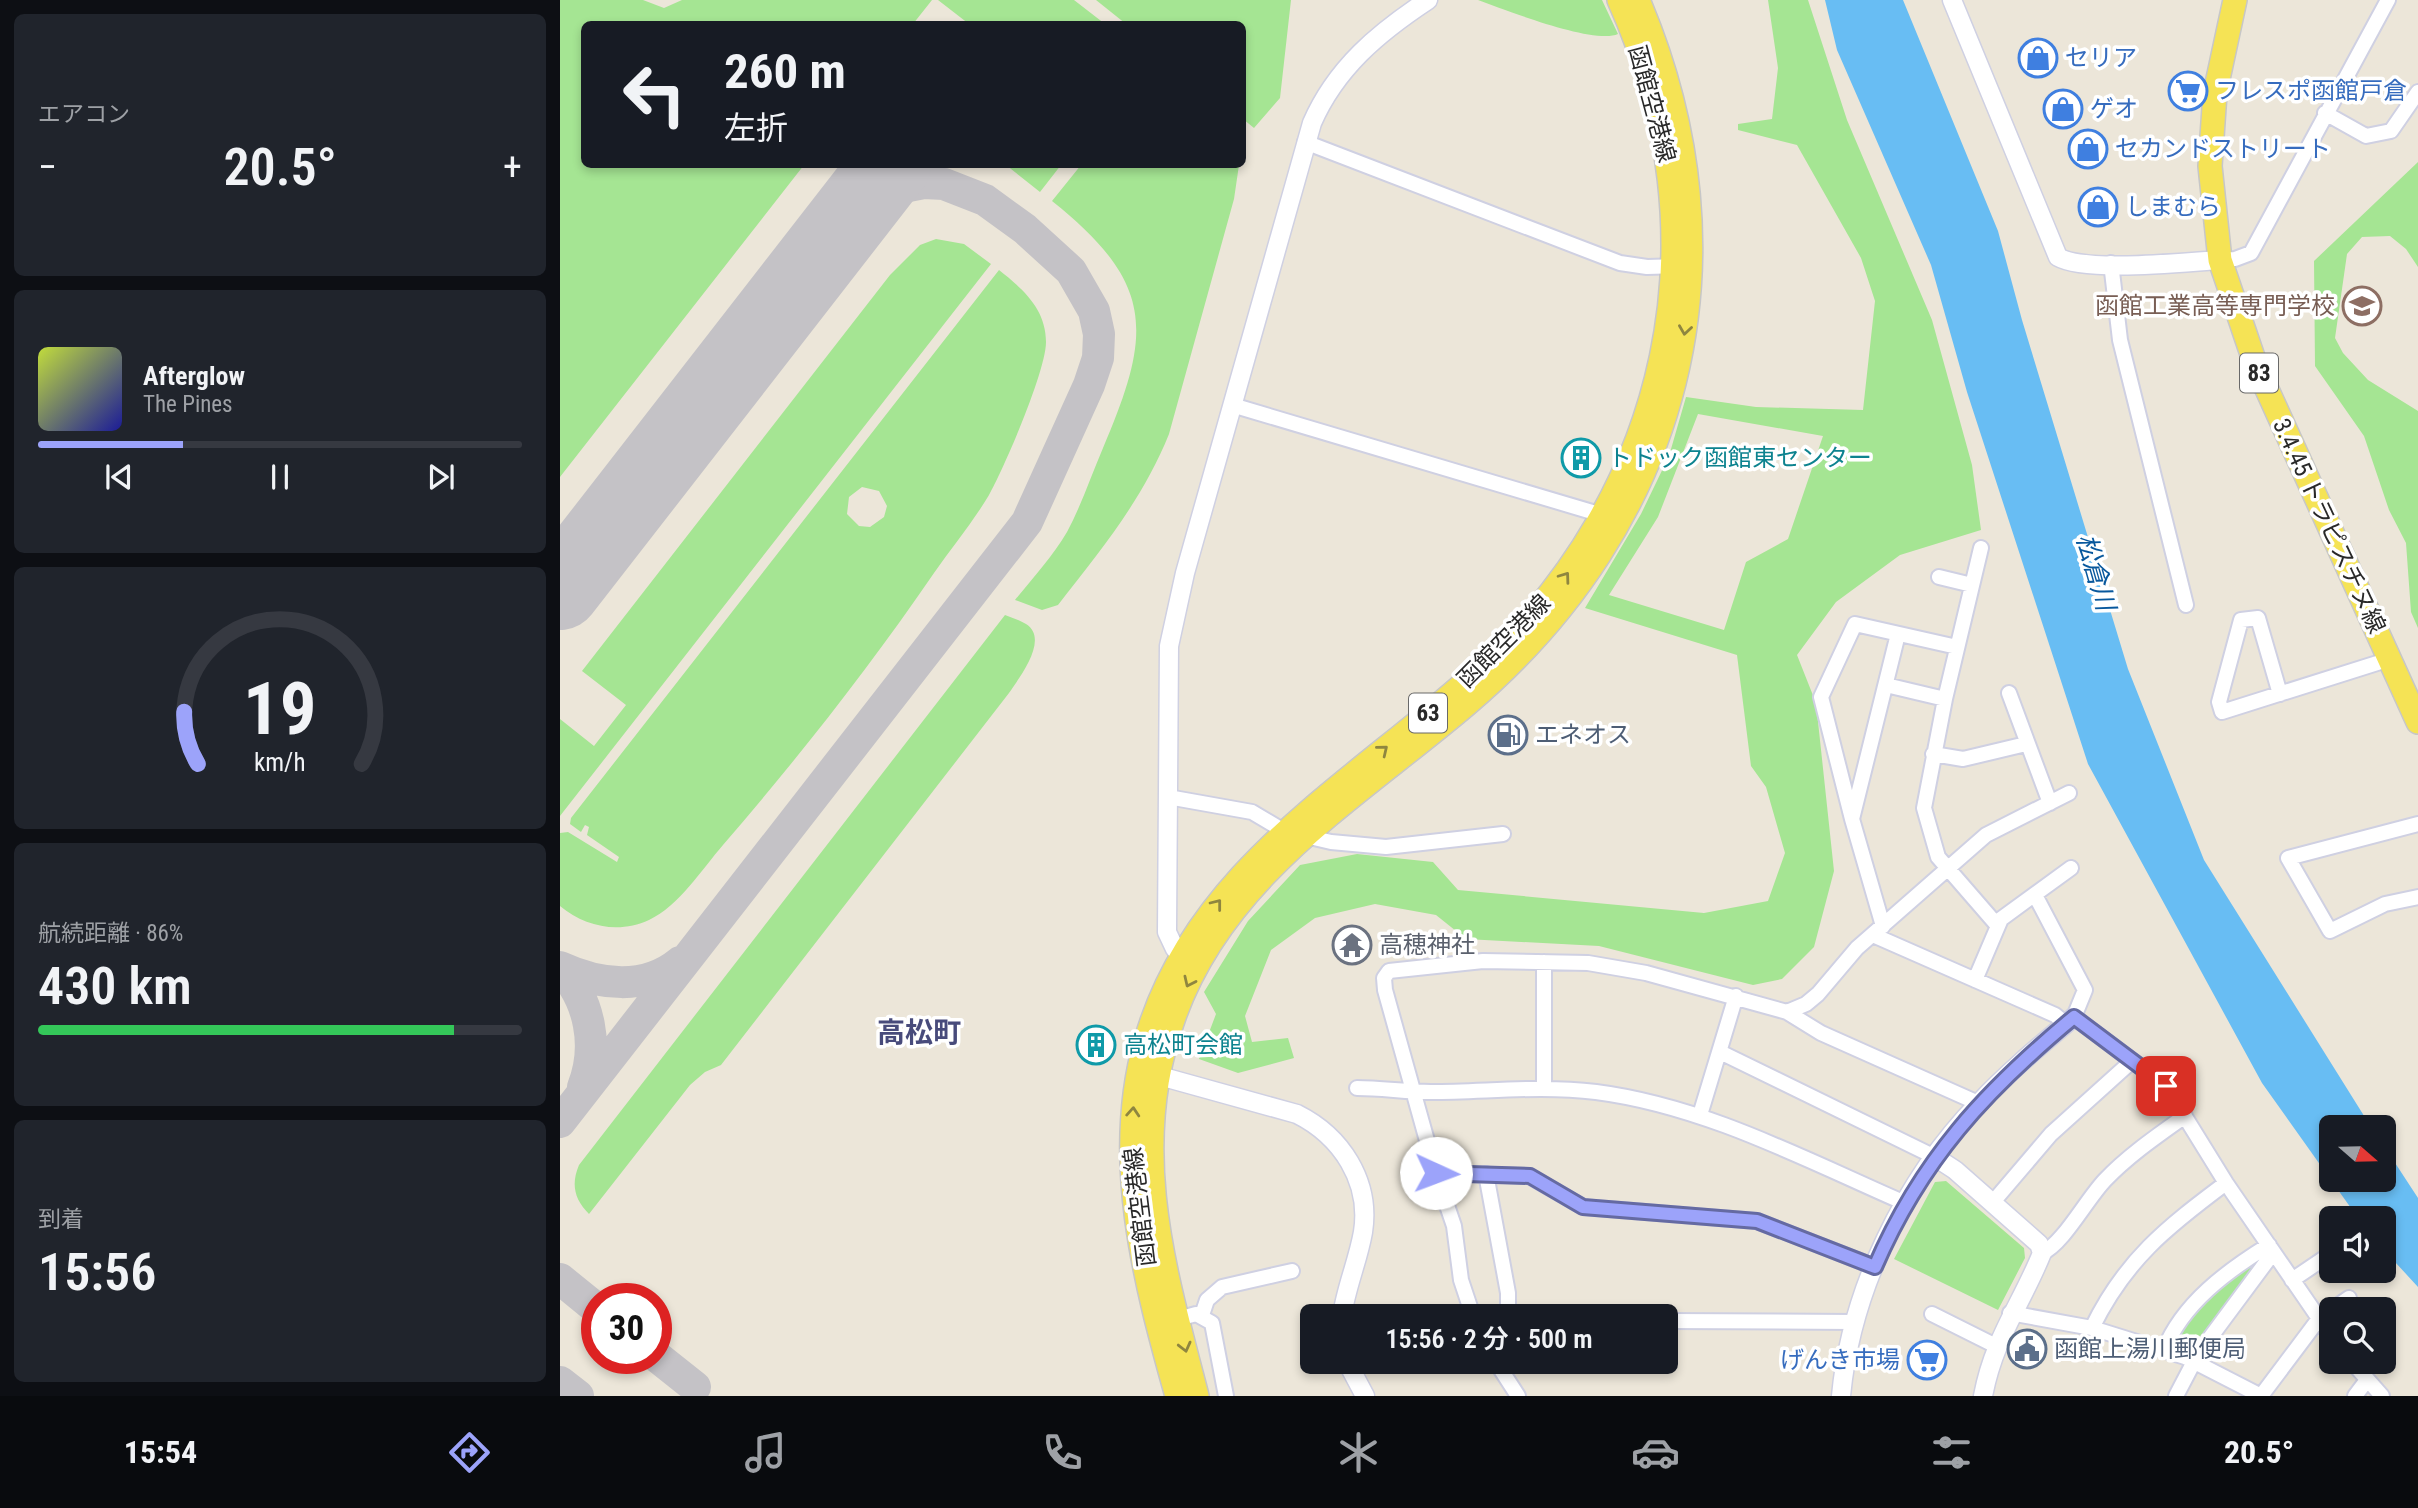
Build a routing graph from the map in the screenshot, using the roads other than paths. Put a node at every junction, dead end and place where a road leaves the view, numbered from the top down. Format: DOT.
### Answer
graph roads {
  1 [pos="1428,0"];
  2 [pos="1619,0"];
  3 [pos="1638,0"];
  4 [pos="1952,0"];
  5 [pos="2235,0"];
  6 [pos="2388,0"];
  7 [pos="2418,92"];
  8 [pos="2325,113"];
  9 [pos="1305,142"];
  10 [pos="2220,260"];
  11 [pos="2111,263"];
  12 [pos="1682,266"];
  13 [pos="1232,405"];
  14 [pos="1612,519"];
  15 [pos="1981,548"];
  16 [pos="1939,577"];
  17 [pos="1972,585"];
  18 [pos="2186,605"];
  19 [pos="1898,634"];
  20 [pos="1958,647"];
  21 [pos="2390,659"];
  22 [pos="1886,684"];
  23 [pos="2009,693"];
  24 [pos="2280,694"];
  25 [pos="1945,699"];
  26 [pos="2418,722"];
  27 [pos="2026,744"];
  28 [pos="1933,754"];
  29 [pos="2069,793"];
  30 [pos="1168,797"];
  31 [pos="2050,803"];
  32 [pos="1852,819"];
  33 [pos="2418,824"];
  34 [pos="1293,834"];
  35 [pos="1503,834"];
  36 [pos="1943,865"];
  37 [pos="2071,868"];
  38 [pos="2035,895"];
  39 [pos="2418,897"];
  40 [pos="1879,923"];
  41 [pos="1997,925"];
  42 [pos="1175,948"];
  43 [pos="1544,961"];
  44 [pos="1975,980"];
  45 [pos="1736,996"];
  46 [pos="1787,1012"];
  47 [pos="2070,1021"];
  48 [pos="1720,1052"];
  49 [pos="2132,1060"];
  50 [pos="1148,1072"];
  51 [pos="1357,1087"];
  52 [pos="1544,1089"];
  53 [pos="1416,1090"];
  54 [pos="1978,1103"];
  55 [pos="1700,1115"];
  56 [pos="2185,1116"];
  57 [pos="1936,1157"];
  58 [pos="1436,1173"];
  59 [pos="1486,1174"];
  60 [pos="2226,1183"];
  61 [pos="1993,1202"];
  62 [pos="1905,1203"];
  63 [pos="2271,1249"];
  64 [pos="2042,1254"];
  65 [pos="2319,1262"];
  66 [pos="1875,1267"];
  67 [pos="1292,1271"];
  68 [pos="2292,1280"];
  69 [pos="1345,1304"];
  70 [pos="1469,1304"];
  71 [pos="1508,1304"];
  72 [pos="2010,1313"];
  73 [pos="1932,1314"];
  74 [pos="1202,1315"];
  75 [pos="2318,1320"];
  76 [pos="1169,1321"];
  77 [pos="1678,1321"];
  78 [pos="1855,1322"];
  79 [pos="2092,1328"];
  80 [pos="1996,1346"];
  81 [pos="2164,1350"];
  82 [pos="2194,1361"];
  83 [pos="1353,1374"];
  84 [pos="1504,1374"];
  85 [pos="2362,1374"];
  86 [pos="2367,1380"];
  87 [pos="1228,1394"];
  88 [pos="1177,1396"];
  89 [pos="1198,1396"];
  90 [pos="1365,1396"];
  91 [pos="1518,1396"];
  92 [pos="1841,1396"];
  93 [pos="1983,1396"];
  94 [pos="2176,1396"];
  95 [pos="2261,1396"];
  96 [pos="2355,1396"];
  97 [pos="2382,1396"];
  1 -- 9 [label="street"];
  2 -- 12 [label="main road, 函館空港線 / 63"];
  3 -- 12 [label="main road, 函館空港線 / 63"];
  4 -- 11 [label="street"];
  5 -- 10 [label="main road, 3.4.45 トラピスチヌ線 / 83"];
  6 -- 8 [label="street"];
  7 -- 8 [label="street"];
  8 -- 10 [label="street"];
  9 -- 12 [label="street"];
  9 -- 13 [label="street"];
  10 -- 11 [label="street"];
  10 -- 21 [label="main road, 3.4.45 トラピスチヌ線 / 83"];
  11 -- 18 [label="street"];
  12 -- 14 [label="main road, 函館空港線 / 63"];
  13 -- 14 [label="street"];
  13 -- 30 [label="street"];
  14 -- 34 [label="main road, 函館空港線 / 63"];
  15 -- 17 [label="street"];
  16 -- 17 [label="street"];
  17 -- 20 [label="street"];
  19 -- 20 [label="street"];
  19 -- 22 [label="street"];
  19 -- 32 [label="street"];
  20 -- 25 [label="street"];
  21 -- 24 [label="street"];
  21 -- 26 [label="main road, 3.4.45 トラピスチヌ線 / 83"];
  22 -- 25 [label="street"];
  22 -- 32 [label="street"];
  23 -- 27 [label="street"];
  24 -- 24 [label="street"];
  25 -- 28 [label="street"];
  27 -- 28 [label="street"];
  27 -- 31 [label="street"];
  28 -- 36 [label="street"];
  29 -- 31 [label="street"];
  30 -- 34 [label="street"];
  30 -- 42 [label="street"];
  31 -- 36 [label="street"];
  32 -- 40 [label="street"];
  33 -- 39 [label="street"];
  34 -- 35 [label="street"];
  34 -- 50 [label="main road, 函館空港線 / 63"];
  36 -- 40 [label="street"];
  36 -- 41 [label="street"];
  37 -- 38 [label="street"];
  38 -- 41 [label="street"];
  38 -- 47 [label="street"];
  40 -- 44 [label="street"];
  40 -- 46 [label="street"];
  41 -- 44 [label="street"];
  43 -- 45 [label="street"];
  43 -- 52 [label="street"];
  43 -- 53 [label="street"];
  44 -- 47 [label="street"];
  45 -- 46 [label="street"];
  45 -- 48 [label="street"];
  46 -- 54 [label="street"];
  47 -- 49 [label="street"];
  47 -- 54 [label="street"];
  48 -- 55 [label="street"];
  48 -- 57 [label="street"];
  49 -- 56 [label="street"];
  49 -- 61 [label="street"];
  50 -- 69 [label="street"];
  50 -- 76 [label="main road, 函館空港線 / 63"];
  51 -- 53 [label="street"];
  52 -- 53 [label="street"];
  52 -- 55 [label="street"];
  53 -- 58 [label="street"];
  54 -- 57 [label="street"];
  55 -- 62 [label="street"];
  56 -- 60 [label="street"];
  56 -- 64 [label="street"];
  57 -- 61 [label="street"];
  57 -- 62 [label="street"];
  58 -- 59 [label="street"];
  58 -- 70 [label="street"];
  59 -- 66 [label="street"];
  59 -- 71 [label="street"];
  60 -- 63 [label="street"];
  60 -- 79 [label="street"];
  61 -- 64 [label="street"];
  62 -- 66 [label="street"];
  63 -- 68 [label="street"];
  63 -- 81 [label="street"];
  63 -- 82 [label="street"];
  64 -- 72 [label="street"];
  65 -- 68 [label="street"];
  66 -- 78 [label="street"];
  67 -- 74 [label="street"];
  68 -- 75 [label="street"];
  72 -- 79 [label="street"];
  72 -- 80 [label="street"];
  73 -- 80 [label="street"];
  74 -- 76 [label="street"];
  74 -- 87 [label="street"];
  75 -- 95 [label="street"];
  76 -- 88 [label="main road, 函館空港線 / 63"];
  76 -- 89 [label="main road, 函館空港線 / 63, one-way"];
  77 -- 78 [label="street"];
  78 -- 92 [label="street"];
  79 -- 81 [label="street"];
  80 -- 93 [label="street"];
  81 -- 82 [label="street"];
  82 -- 94 [label="street"];
  82 -- 95 [label="street"];
  83 -- 90 [label="street"];
  84 -- 91 [label="street"];
  85 -- 86 [label="street"];
  86 -- 96 [label="street"];
  86 -- 97 [label="street"];
}
